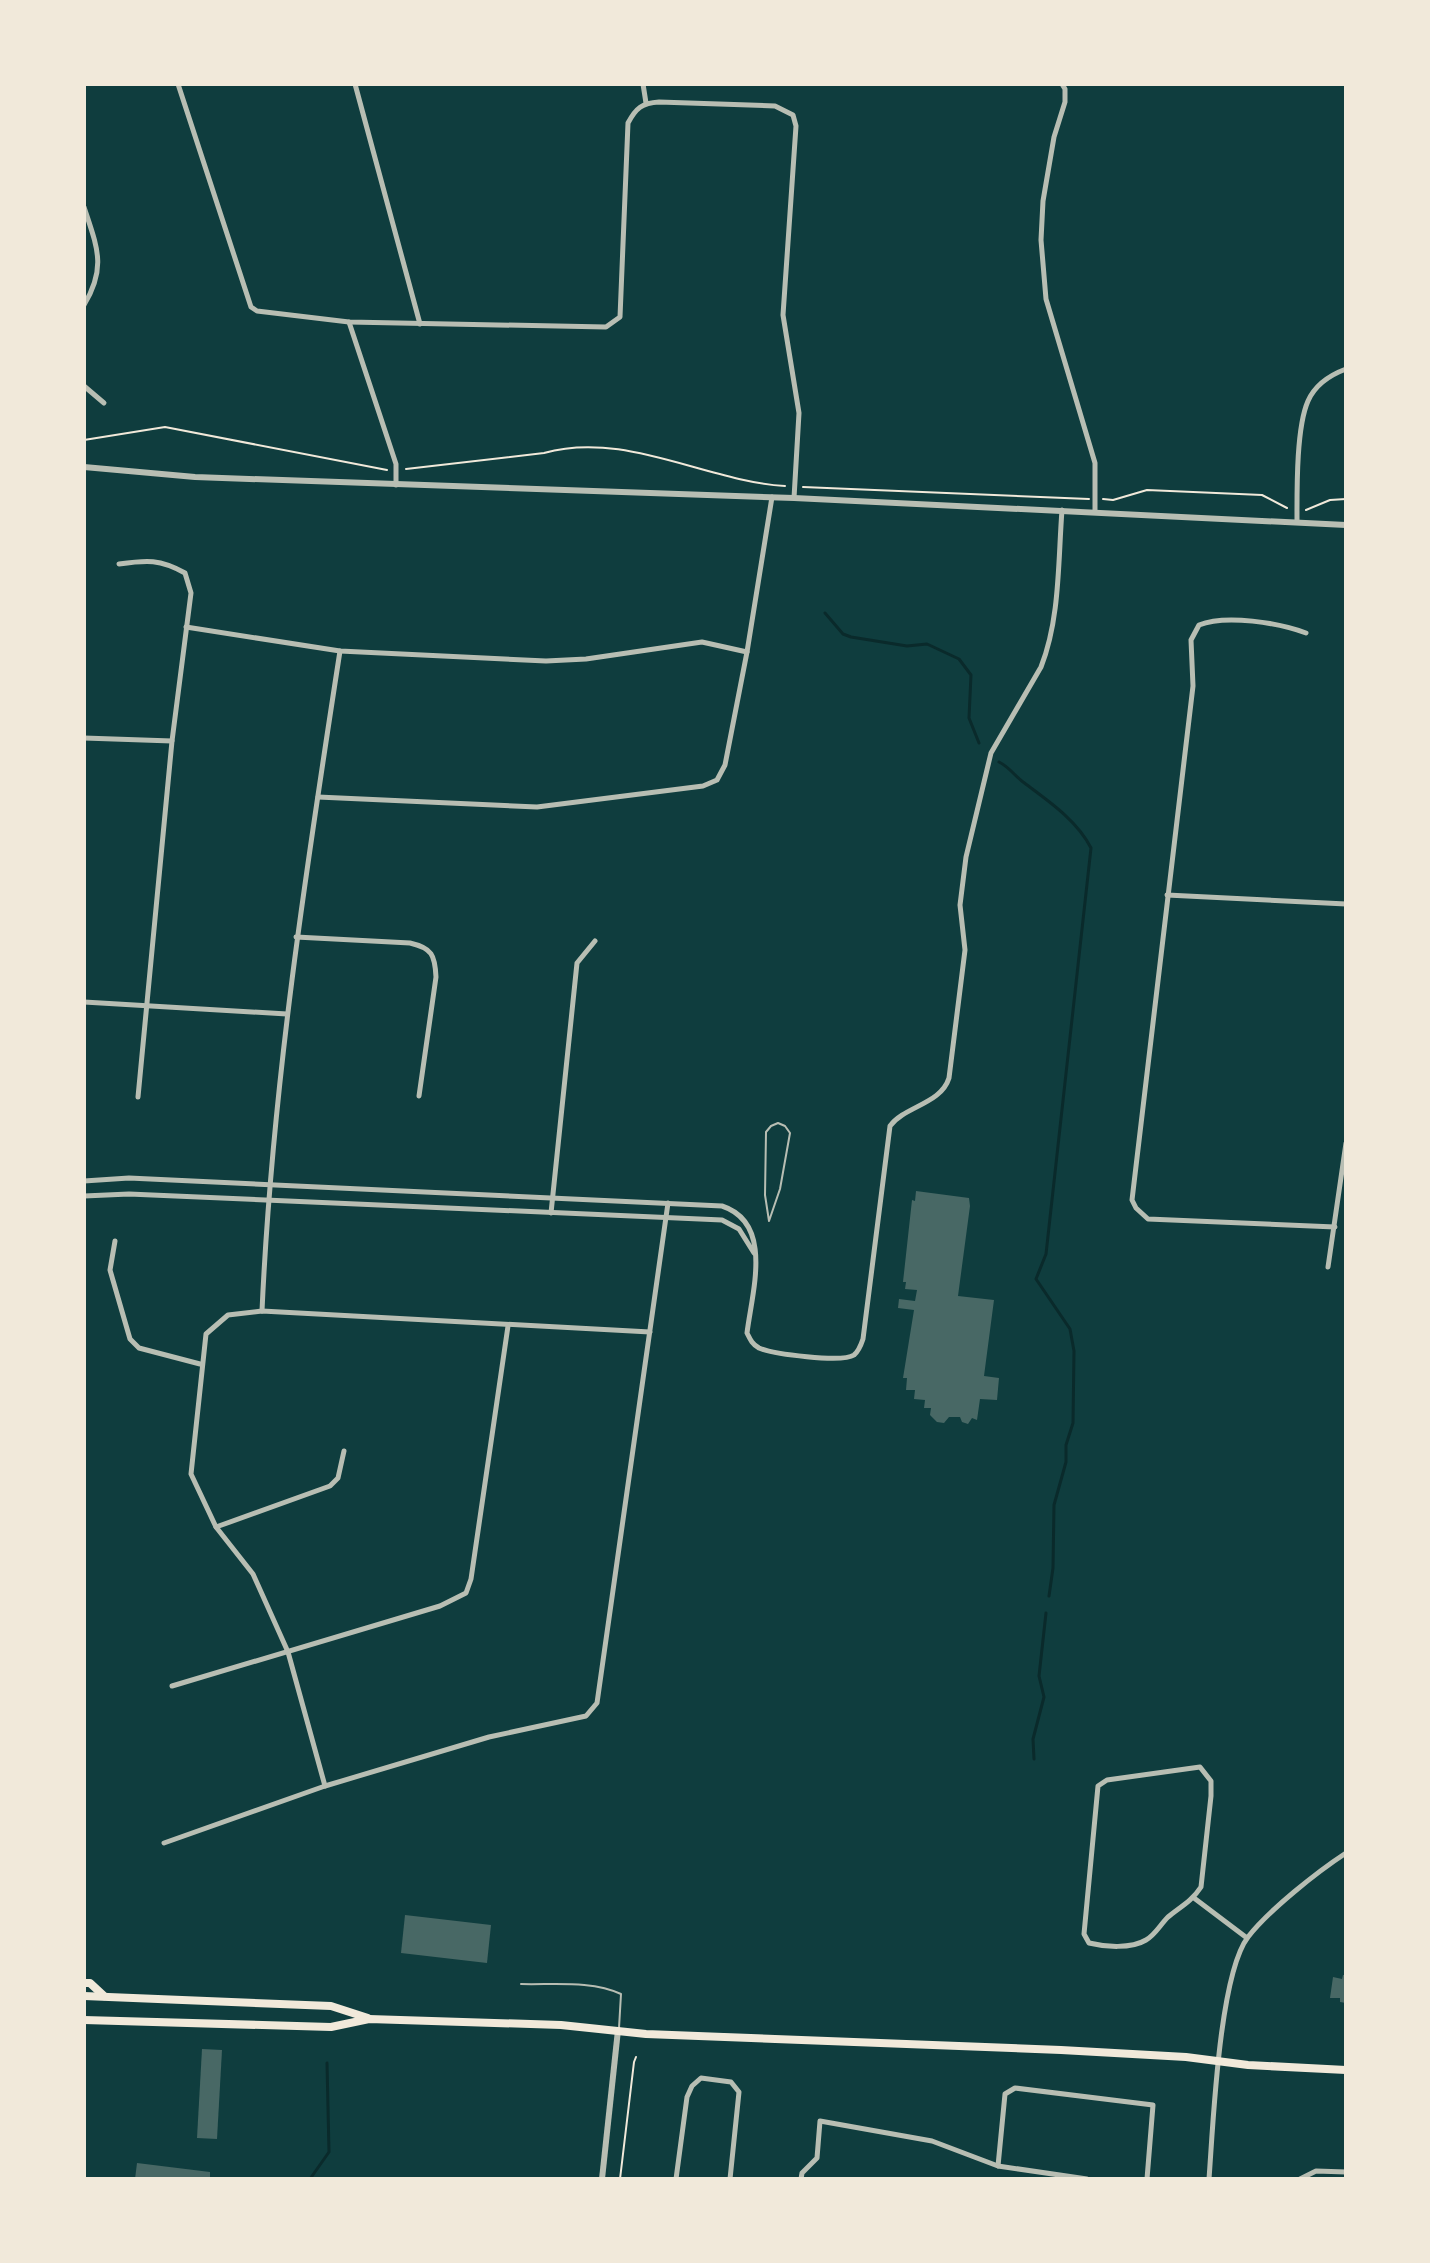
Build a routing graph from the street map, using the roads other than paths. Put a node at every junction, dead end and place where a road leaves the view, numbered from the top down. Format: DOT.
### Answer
graph roads {
  1 [pos="178,84"];
  2 [pos="355,84"];
  3 [pos="643,84"];
  4 [pos="1062,84"];
  5 [pos="646,103"];
  6 [pos="84,207"];
  7 [pos="84,305"];
  8 [pos="349,322"];
  9 [pos="420,324"];
  10 [pos="1346,369"];
  11 [pos="84,386"];
  12 [pos="104,403"];
  13 [pos="84,467"];
  14 [pos="396,485"];
  15 [pos="772,497"];
  16 [pos="794,498"];
  17 [pos="1062,510"];
  18 [pos="1095,512"];
  19 [pos="1297,522"];
  20 [pos="1346,525"];
  21 [pos="119,564"];
  22 [pos="186,627"];
  23 [pos="1306,633"];
  24 [pos="340,651"];
  25 [pos="747,652"];
  26 [pos="84,738"];
  27 [pos="172,741"];
  28 [pos="318,797"];
  29 [pos="1167,895"];
  30 [pos="1346,904"];
  31 [pos="296,937"];
  32 [pos="595,941"];
  33 [pos="84,1002"];
  34 [pos="145,1004"];
  35 [pos="287,1014"];
  36 [pos="419,1096"];
  37 [pos="138,1097"];
  38 [pos="1346,1143"];
  39 [pos="84,1181"];
  40 [pos="269,1185"];
  41 [pos="84,1196"];
  42 [pos="552,1197"];
  43 [pos="267,1200"];
  44 [pos="668,1203"];
  45 [pos="551,1213"];
  46 [pos="667,1218"];
  47 [pos="769,1221"];
  48 [pos="1335,1227"];
  49 [pos="115,1241"];
  50 [pos="755,1256"];
  51 [pos="1328,1267"];
  52 [pos="262,1311"];
  53 [pos="508,1326"];
  54 [pos="650,1332"];
  55 [pos="200,1364"];
  56 [pos="344,1451"];
  57 [pos="216,1527"];
  58 [pos="288,1652"];
  59 [pos="172,1686"];
  60 [pos="325,1786"];
  61 [pos="164,1843"];
  62 [pos="1346,1853"];
  63 [pos="1194,1898"];
  64 [pos="1247,1938"];
  65 [pos="84,1983"];
  66 [pos="521,1984"];
  67 [pos="84,1996"];
  68 [pos="105,1997"];
  69 [pos="369,2019"];
  70 [pos="84,2020"];
  71 [pos="618,2030"];
  72 [pos="1219,2061"];
  73 [pos="1346,2070"];
  74 [pos="998,2166"];
  75 [pos="1346,2172"];
  76 [pos="602,2179"];
  77 [pos="676,2179"];
  78 [pos="730,2179"];
  79 [pos="801,2179"];
  80 [pos="1087,2179"];
  81 [pos="1147,2179"];
  82 [pos="1209,2179"];
  83 [pos="1300,2179"];
  1 -- 8 [label="street"];
  2 -- 9 [label="street"];
  3 -- 5 [label="street"];
  4 -- 18 [label="street"];
  5 -- 9 [label="street"];
  5 -- 16 [label="street"];
  6 -- 7 [label="street"];
  8 -- 9 [label="street"];
  8 -- 14 [label="street"];
  10 -- 19 [label="street"];
  11 -- 12 [label="street"];
  13 -- 14 [label="street"];
  14 -- 15 [label="street"];
  15 -- 16 [label="street"];
  15 -- 25 [label="street"];
  16 -- 17 [label="street"];
  17 -- 18 [label="street"];
  17 -- 50 [label="street"];
  18 -- 19 [label="street"];
  19 -- 20 [label="street"];
  21 -- 22 [label="street"];
  22 -- 24 [label="street"];
  22 -- 27 [label="street"];
  23 -- 29 [label="street"];
  24 -- 25 [label="street"];
  24 -- 28 [label="street"];
  25 -- 28 [label="street"];
  26 -- 27 [label="street"];
  27 -- 34 [label="street"];
  28 -- 31 [label="street"];
  29 -- 30 [label="street"];
  29 -- 48 [label="street"];
  31 -- 35 [label="street"];
  31 -- 36 [label="street"];
  32 -- 42 [label="street"];
  33 -- 34 [label="street"];
  34 -- 35 [label="street"];
  34 -- 37 [label="street"];
  35 -- 40 [label="street"];
  38 -- 48 [label="street"];
  39 -- 40 [label="street"];
  40 -- 42 [label="street"];
  40 -- 43 [label="street"];
  41 -- 43 [label="street"];
  42 -- 44 [label="street"];
  42 -- 45 [label="street"];
  43 -- 45 [label="street"];
  43 -- 52 [label="street"];
  44 -- 46 [label="street"];
  44 -- 50 [label="street"];
  45 -- 46 [label="street"];
  46 -- 50 [label="street"];
  46 -- 54 [label="street"];
  47 -- 47 [label="lane"];
  48 -- 51 [label="street"];
  49 -- 55 [label="street"];
  52 -- 53 [label="street"];
  52 -- 55 [label="street"];
  53 -- 54 [label="street"];
  53 -- 58 [label="street"];
  54 -- 60 [label="street"];
  55 -- 57 [label="street"];
  56 -- 57 [label="street"];
  57 -- 58 [label="street"];
  58 -- 59 [label="street"];
  58 -- 60 [label="street"];
  60 -- 61 [label="street"];
  62 -- 64 [label="street"];
  63 -- 63 [label="street"];
  63 -- 64 [label="street"];
  64 -- 72 [label="street"];
  65 -- 68 [label="main road"];
  66 -- 71 [label="lane"];
  67 -- 68 [label="main road"];
  68 -- 69 [label="main road"];
  69 -- 70 [label="main road"];
  69 -- 71 [label="main road"];
  71 -- 72 [label="main road"];
  71 -- 76 [label="street"];
  72 -- 73 [label="main road"];
  72 -- 82 [label="street"];
  74 -- 79 [label="street"];
  74 -- 80 [label="street"];
  74 -- 81 [label="street"];
  75 -- 83 [label="street"];
  77 -- 78 [label="street"];
}
